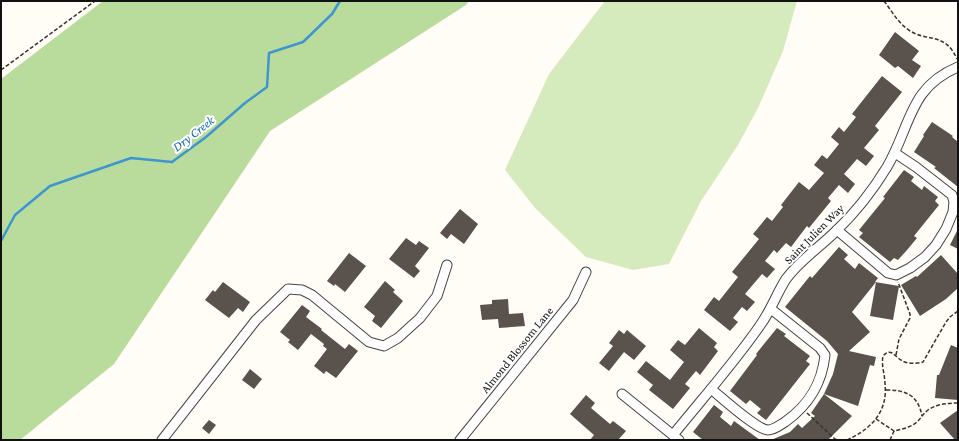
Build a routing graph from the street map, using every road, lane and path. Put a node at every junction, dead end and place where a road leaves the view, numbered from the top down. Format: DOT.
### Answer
graph roads {
  1 [pos="95,1"];
  2 [pos="884,1"];
  3 [pos="958,62"];
  4 [pos="955,68"];
  5 [pos="1,70"];
  6 [pos="895,153"];
  7 [pos="837,230"];
  8 [pos="447,265"];
  9 [pos="586,272"];
  10 [pos="896,275"];
  11 [pos="771,309"];
  12 [pos="958,311"];
  13 [pos="896,355"];
  14 [pos="710,389"];
  15 [pos="886,390"];
  16 [pos="622,394"];
  17 [pos="958,403"];
  18 [pos="801,408"];
  19 [pos="922,416"];
  20 [pos="876,419"];
  21 [pos="894,431"];
  22 [pos="676,438"];
  23 [pos="162,440"];
  24 [pos="460,440"];
  25 [pos="839,440"];
  26 [pos="847,440"];
  27 [pos="890,440"];
  1 -- 5 [label="path"];
  2 -- 3 [label="path"];
  4 -- 6 [label="street, Saint Julien Way"];
  6 -- 7 [label="street, Saint Julien Way"];
  6 -- 10 [label="street"];
  7 -- 10 [label="street"];
  7 -- 11 [label="street, Saint Julien Way"];
  8 -- 23 [label="street"];
  9 -- 24 [label="street, Almond Blossom Lane"];
  10 -- 13 [label="path"];
  11 -- 14 [label="street, Saint Julien Way"];
  11 -- 18 [label="street"];
  12 -- 13 [label="path"];
  13 -- 15 [label="path"];
  14 -- 18 [label="street"];
  14 -- 22 [label="street, Saint Julien Way"];
  15 -- 19 [label="path"];
  15 -- 20 [label="path"];
  16 -- 22 [label="street"];
  17 -- 19 [label="path"];
  18 -- 25 [label="path"];
  19 -- 21 [label="path"];
  20 -- 21 [label="path"];
  20 -- 26 [label="path"];
  21 -- 27 [label="path"];
}
